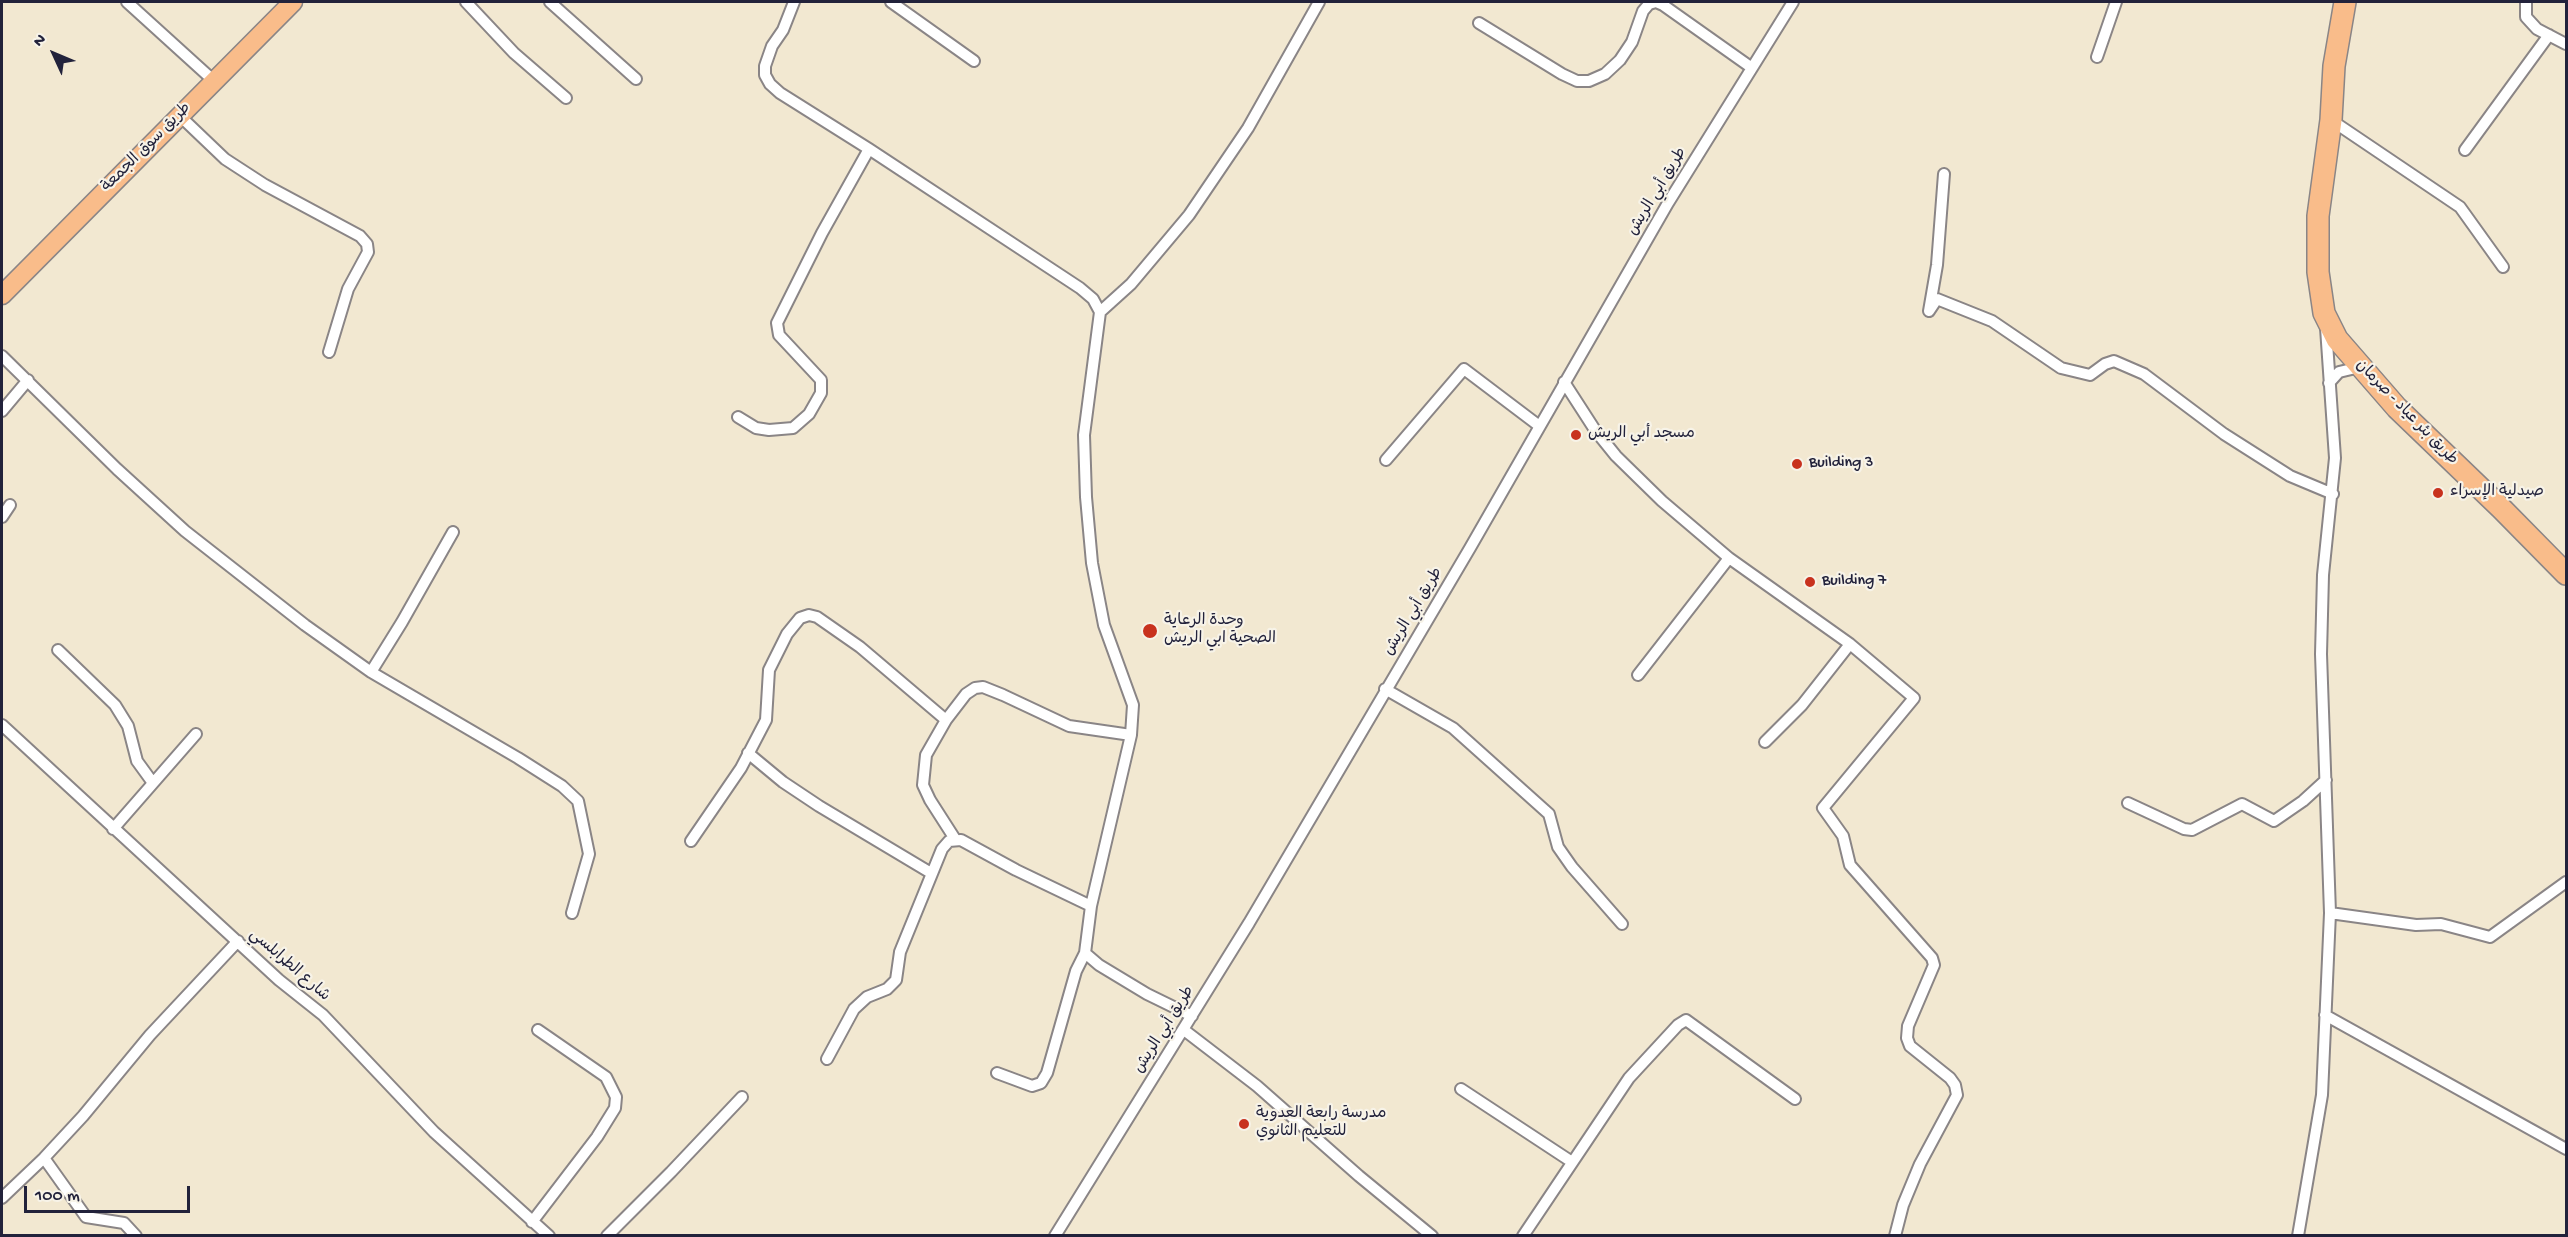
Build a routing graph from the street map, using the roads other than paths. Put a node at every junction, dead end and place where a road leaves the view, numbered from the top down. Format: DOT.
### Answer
graph roads {
  1 [pos="127,2"];
  2 [pos="466,2"];
  3 [pos="550,2"];
  4 [pos="794,2"];
  5 [pos="891,2"];
  6 [pos="1319,2"];
  7 [pos="1793,2"];
  8 [pos="2116,2"];
  9 [pos="2345,2"];
  10 [pos="2526,2"];
  11 [pos="285,4"];
  12 [pos="1479,23"];
  13 [pos="2549,35"];
  14 [pos="2566,44"];
  15 [pos="2097,57"];
  16 [pos="974,61"];
  17 [pos="1752,68"];
  18 [pos="636,80"];
  19 [pos="214,81"];
  20 [pos="566,98"];
  21 [pos="180,116"];
  22 [pos="2331,120"];
  23 [pos="869,148"];
  24 [pos="2465,150"];
  25 [pos="1944,174"];
  26 [pos="2503,267"];
  27 [pos="2,296"];
  28 [pos="1100,312"];
  29 [pos="2325,313"];
  30 [pos="329,352"];
  31 [pos="2,356"];
  32 [pos="2360,367"];
  33 [pos="28,380"];
  34 [pos="1564,382"];
  35 [pos="2330,383"];
  36 [pos="2,411"];
  37 [pos="738,417"];
  38 [pos="1538,425"];
  39 [pos="1386,460"];
  40 [pos="2333,494"];
  41 [pos="10,505"];
  42 [pos="2,517"];
  43 [pos="453,532"];
  44 [pos="1729,558"];
  45 [pos="2566,574"];
  46 [pos="1850,644"];
  47 [pos="58,650"];
  48 [pos="370,672"];
  49 [pos="1638,675"];
  50 [pos="1385,689"];
  51 [pos="946,720"];
  52 [pos="2,725"];
  53 [pos="196,734"];
  54 [pos="1131,735"];
  55 [pos="1765,742"];
  56 [pos="748,753"];
  57 [pos="2326,780"];
  58 [pos="153,783"];
  59 [pos="2128,803"];
  60 [pos="113,829"];
  61 [pos="955,839"];
  62 [pos="691,841"];
  63 [pos="931,873"];
  64 [pos="2566,882"];
  65 [pos="1091,906"];
  66 [pos="572,913"];
  67 [pos="2330,913"];
  68 [pos="1622,924"];
  69 [pos="238,941"];
  70 [pos="1085,953"];
  71 [pos="2325,1015"];
  72 [pos="1192,1016"];
  73 [pos="538,1030"];
  74 [pos="1184,1030"];
  75 [pos="827,1059"];
  76 [pos="996,1073"];
  77 [pos="1461,1089"];
  78 [pos="742,1097"];
  79 [pos="1795,1100"];
  80 [pos="2566,1149"];
  81 [pos="44,1158"];
  82 [pos="1572,1161"];
  83 [pos="2,1198"];
  84 [pos="532,1222"];
  85 [pos="136,1236"];
  86 [pos="549,1236"];
  87 [pos="607,1236"];
  88 [pos="1054,1236"];
  89 [pos="1432,1236"];
  90 [pos="1523,1236"];
  91 [pos="1895,1236"];
  92 [pos="2298,1236"];
  1 -- 19 [label="street"];
  2 -- 20 [label="street"];
  3 -- 18 [label="street"];
  4 -- 23 [label="street"];
  5 -- 16 [label="street"];
  6 -- 28 [label="street"];
  7 -- 17 [label="street, طريق أبي الريش"];
  8 -- 15 [label="street"];
  9 -- 22 [label="highway, طريق بئر عياد - صرمان"];
  10 -- 13 [label="street"];
  11 -- 19 [label="main road, طريق سوق الجمعة"];
  12 -- 17 [label="street"];
  13 -- 14 [label="street"];
  13 -- 24 [label="street"];
  17 -- 34 [label="street, طريق أبي الريش"];
  19 -- 21 [label="main road, طريق سوق الجمعة"];
  21 -- 27 [label="main road, طريق سوق الجمعة"];
  21 -- 30 [label="street"];
  22 -- 26 [label="street"];
  22 -- 29 [label="highway, طريق بئر عياد - صرمان"];
  23 -- 28 [label="street"];
  23 -- 37 [label="street"];
  25 -- 40 [label="street"];
  28 -- 54 [label="street"];
  29 -- 32 [label="highway, طريق بئر عياد - صرمان"];
  29 -- 35 [label="street"];
  31 -- 33 [label="street"];
  32 -- 35 [label="street"];
  32 -- 45 [label="highway, طريق بئر عياد - صرمان"];
  33 -- 36 [label="street"];
  33 -- 48 [label="street"];
  34 -- 38 [label="street, طريق أبي الريش"];
  34 -- 44 [label="street"];
  35 -- 40 [label="street"];
  38 -- 39 [label="street"];
  38 -- 50 [label="street, طريق أبي الريش"];
  40 -- 57 [label="street"];
  41 -- 42 [label="street"];
  43 -- 48 [label="street"];
  44 -- 46 [label="street"];
  44 -- 49 [label="street"];
  46 -- 55 [label="street"];
  46 -- 91 [label="street"];
  47 -- 58 [label="street"];
  48 -- 66 [label="street"];
  50 -- 68 [label="street"];
  50 -- 72 [label="street, طريق أبي الريش"];
  51 -- 54 [label="street"];
  51 -- 56 [label="street"];
  51 -- 61 [label="street"];
  52 -- 60 [label="street, شارع الطرابلسي"];
  53 -- 58 [label="street"];
  54 -- 65 [label="street"];
  56 -- 62 [label="street"];
  56 -- 63 [label="street"];
  57 -- 59 [label="street"];
  57 -- 67 [label="street"];
  58 -- 60 [label="street"];
  60 -- 69 [label="street, شارع الطرابلسي"];
  61 -- 63 [label="street"];
  61 -- 65 [label="street"];
  63 -- 75 [label="street"];
  64 -- 67 [label="street"];
  65 -- 70 [label="street"];
  67 -- 71 [label="street"];
  69 -- 81 [label="street"];
  69 -- 84 [label="street, شارع الطرابلسي"];
  70 -- 72 [label="street"];
  70 -- 76 [label="street"];
  71 -- 80 [label="street"];
  71 -- 92 [label="street"];
  72 -- 74 [label="street, طريق أبي الريش"];
  73 -- 84 [label="street"];
  74 -- 88 [label="street, طريق أبي الريش"];
  74 -- 89 [label="street"];
  77 -- 82 [label="street"];
  78 -- 87 [label="street"];
  79 -- 82 [label="street"];
  81 -- 83 [label="street"];
  81 -- 85 [label="street"];
  82 -- 90 [label="street"];
  84 -- 86 [label="street, شارع الطرابلسي"];
}
